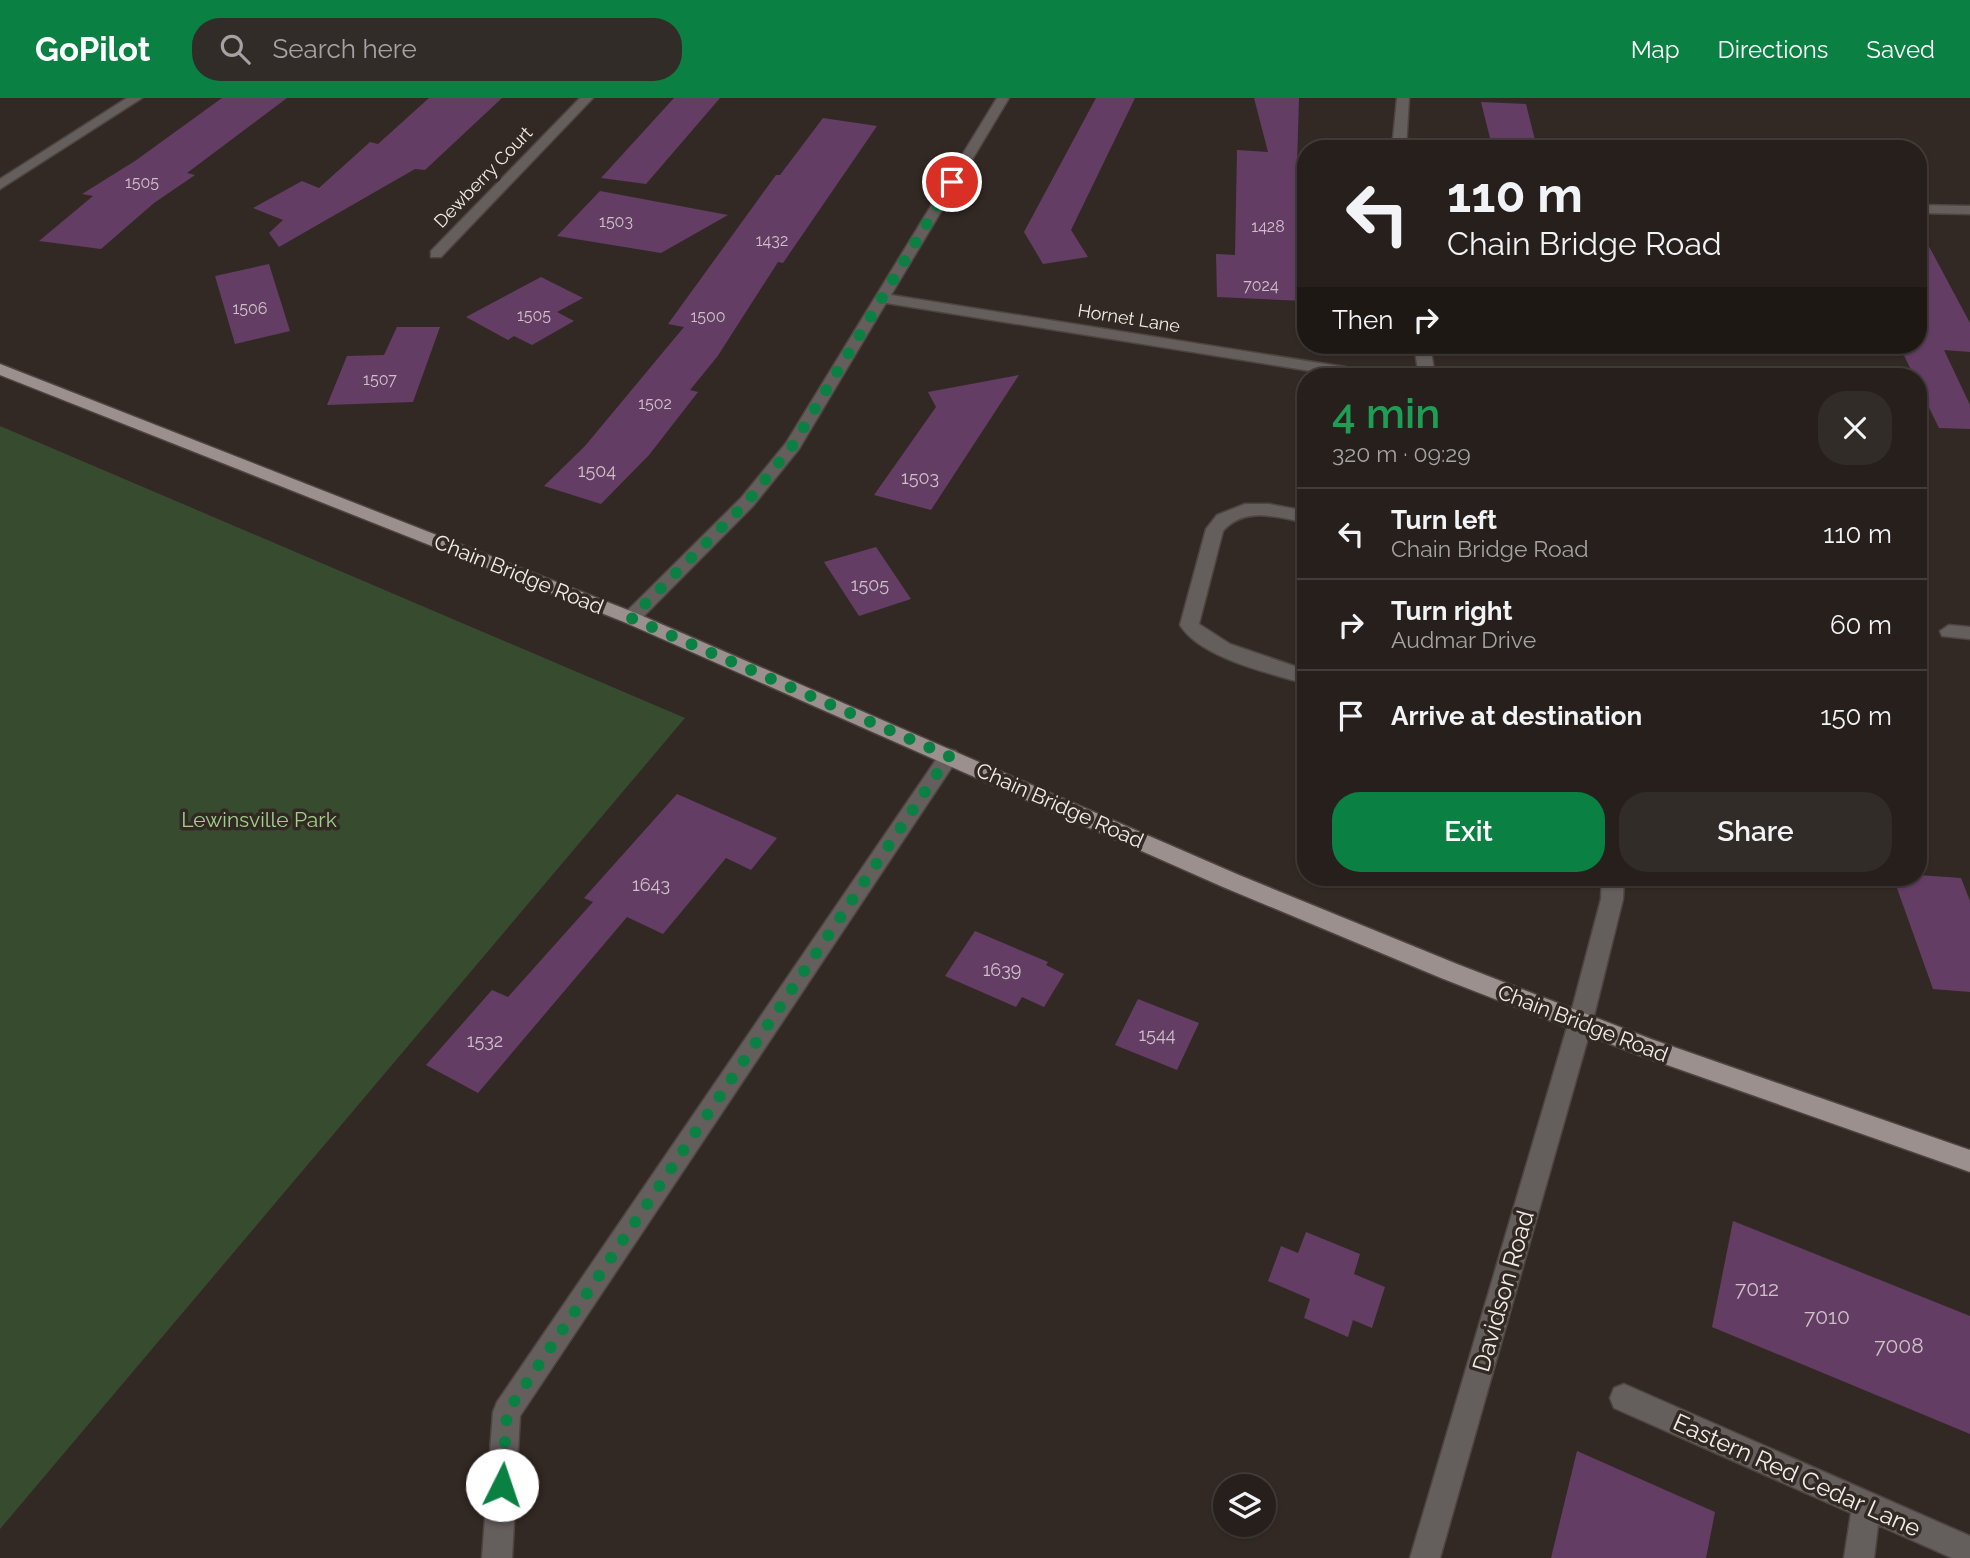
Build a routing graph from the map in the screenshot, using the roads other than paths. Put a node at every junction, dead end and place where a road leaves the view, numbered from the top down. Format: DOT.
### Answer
graph roads {
  1 [pos="136,98"];
  2 [pos="587,98"];
  3 [pos="1003,98"];
  4 [pos="1403,98"];
  5 [pos="1400,140"];
  6 [pos="0,185"];
  7 [pos="1927,209"];
  8 [pos="1970,210"];
  9 [pos="436,254"];
  10 [pos="881,298"];
  11 [pos="1320,368"];
  12 [pos="0,369"];
  13 [pos="1297,516"];
  14 [pos="631,618"];
  15 [pos="1949,631"];
  16 [pos="1970,633"];
  17 [pos="1297,674"];
  18 [pos="949,756"];
  19 [pos="1613,886"];
  20 [pos="1580,1024"];
  21 [pos="1970,1161"];
  22 [pos="1624,1398"];
  23 [pos="1866,1505"];
  24 [pos="1970,1551"];
  25 [pos="497,1558"];
  26 [pos="1425,1558"];
  27 [pos="1859,1558"];
  1 -- 6 [label="street"];
  2 -- 9 [label="street, Dewberry Court"];
  3 -- 10 [label="street"];
  4 -- 5 [label="street"];
  7 -- 8 [label="street"];
  10 -- 11 [label="street, Hornet Lane"];
  10 -- 14 [label="street"];
  12 -- 14 [label="main road, Chain Bridge Road"];
  13 -- 17 [label="street"];
  14 -- 18 [label="main road, Chain Bridge Road"];
  15 -- 16 [label="street"];
  18 -- 20 [label="main road, Chain Bridge Road"];
  18 -- 25 [label="street"];
  19 -- 20 [label="street, Davidson Road"];
  20 -- 21 [label="main road, Chain Bridge Road"];
  20 -- 26 [label="street, Davidson Road"];
  22 -- 23 [label="street, Eastern Red Cedar Lane"];
  23 -- 24 [label="street, Eastern Red Cedar Lane"];
  23 -- 27 [label="street"];
}
